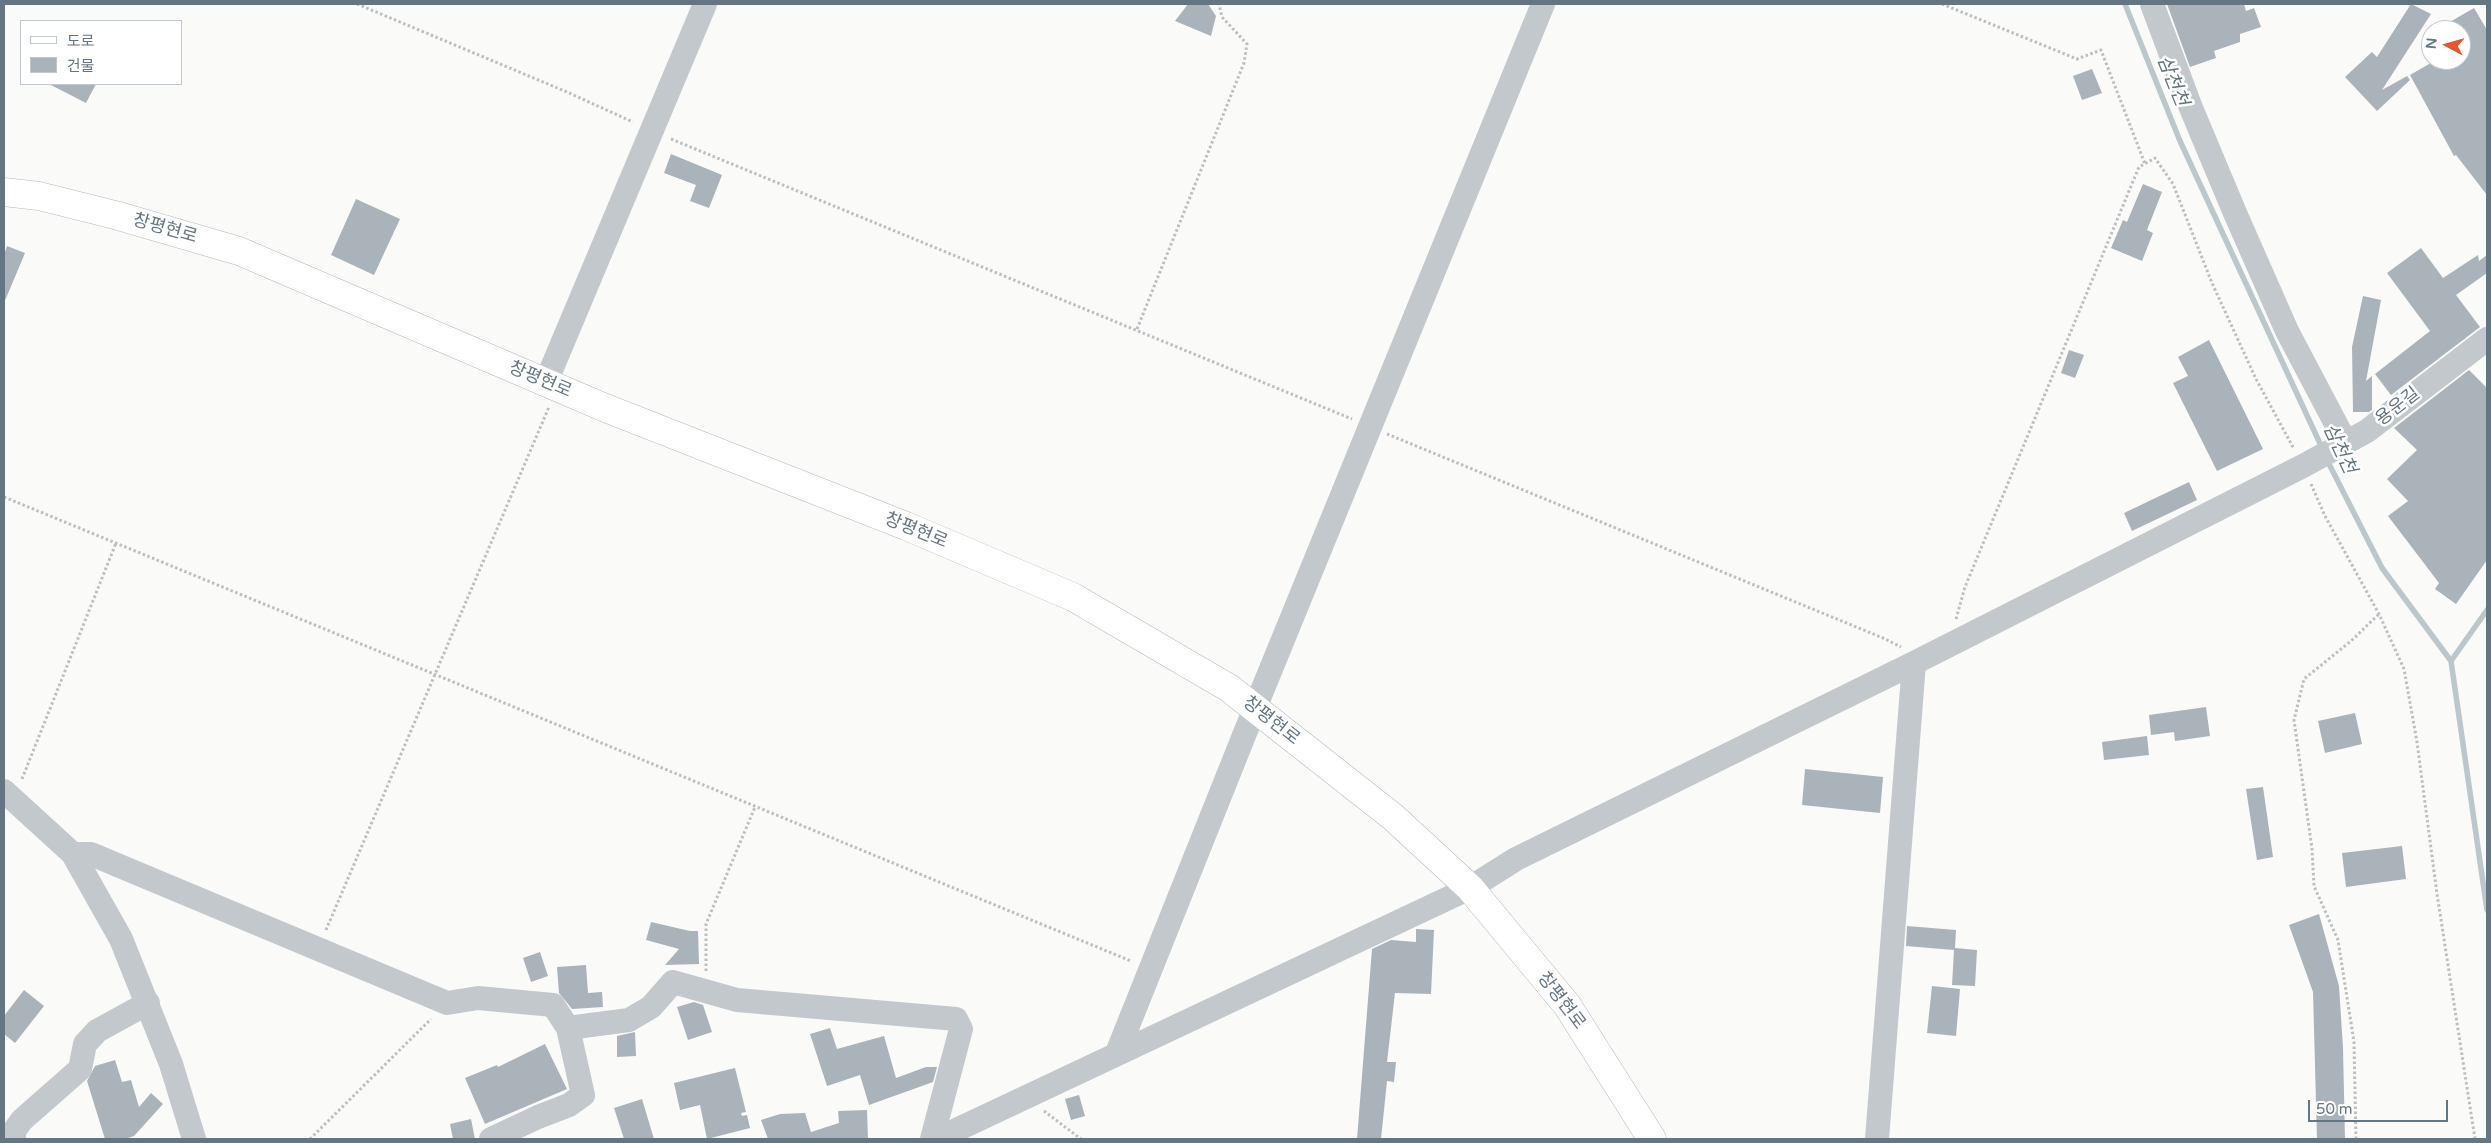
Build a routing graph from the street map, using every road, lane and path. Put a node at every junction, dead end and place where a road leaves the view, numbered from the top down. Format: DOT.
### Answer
graph roads {
  1 [pos="357,4"];
  2 [pos="705,4"];
  3 [pos="1218,4"];
  4 [pos="1543,4"];
  5 [pos="1942,4"];
  6 [pos="2152,4"];
  7 [pos="652,131"];
  8 [pos="2145,164"];
  9 [pos="4,192"];
  10 [pos="1136,328"];
  11 [pos="2487,339"];
  12 [pos="551,385"];
  13 [pos="1370,426"];
  14 [pos="2343,445"];
  15 [pos="2303,466"];
  16 [pos="4,497"];
  17 [pos="116,543"];
  18 [pos="2379,614"];
  19 [pos="1954,642"];
  20 [pos="1914,663"];
  21 [pos="435,674"];
  22 [pos="1255,708"];
  23 [pos="4,792"];
  24 [pos="755,806"];
  25 [pos="73,854"];
  26 [pos="1470,888"];
  27 [pos="318,949"];
  28 [pos="1150,969"];
  29 [pos="707,990"];
  30 [pos="447,1003"];
  31 [pos="148,1004"];
  32 [pos="568,1028"];
  33 [pos="1117,1053"];
  34 [pos="1025,1097"];
  35 [pos="14,1139"];
  36 [pos="194,1139"];
  37 [pos="310,1139"];
  38 [pos="491,1139"];
  39 [pos="932,1139"];
  40 [pos="937,1139"];
  41 [pos="1081,1139"];
  42 [pos="1652,1139"];
  43 [pos="1877,1139"];
  44 [pos="2356,1139"];
  45 [pos="2475,1139"];
  1 -- 7 [label="path"];
  2 -- 7 [label="street"];
  3 -- 10 [label="path"];
  4 -- 13 [label="street"];
  5 -- 8 [label="path"];
  6 -- 14 [label="street"];
  7 -- 10 [label="path"];
  7 -- 12 [label="street"];
  8 -- 15 [label="path"];
  8 -- 19 [label="path"];
  9 -- 12 [label="main road, 창평현로"];
  10 -- 13 [label="path"];
  11 -- 14 [label="street, 용운길"];
  12 -- 21 [label="path"];
  12 -- 22 [label="main road, 창평현로"];
  13 -- 20 [label="path"];
  13 -- 22 [label="street"];
  14 -- 15 [label="street, 용운길"];
  15 -- 18 [label="path"];
  15 -- 19 [label="street, 용운길"];
  16 -- 17 [label="path"];
  17 -- 21 [label="path"];
  17 -- 23 [label="path"];
  18 -- 44 [label="path"];
  18 -- 45 [label="path"];
  19 -- 20 [label="street, 용운길"];
  20 -- 26 [label="street, 용운길"];
  20 -- 43 [label="street"];
  21 -- 24 [label="path"];
  21 -- 27 [label="path"];
  22 -- 26 [label="main road, 창평현로"];
  22 -- 28 [label="street"];
  23 -- 25 [label="street"];
  24 -- 28 [label="path"];
  24 -- 29 [label="path"];
  25 -- 27 [label="street"];
  25 -- 31 [label="street"];
  26 -- 33 [label="street, 용운길"];
  26 -- 42 [label="main road, 창평현로"];
  27 -- 30 [label="street"];
  28 -- 33 [label="street"];
  29 -- 32 [label="street"];
  29 -- 39 [label="street"];
  30 -- 32 [label="street"];
  30 -- 37 [label="path"];
  31 -- 35 [label="street"];
  31 -- 36 [label="street"];
  32 -- 38 [label="street"];
  33 -- 34 [label="street, 용운길"];
  34 -- 40 [label="street, 용운길"];
  34 -- 41 [label="path"];
}
